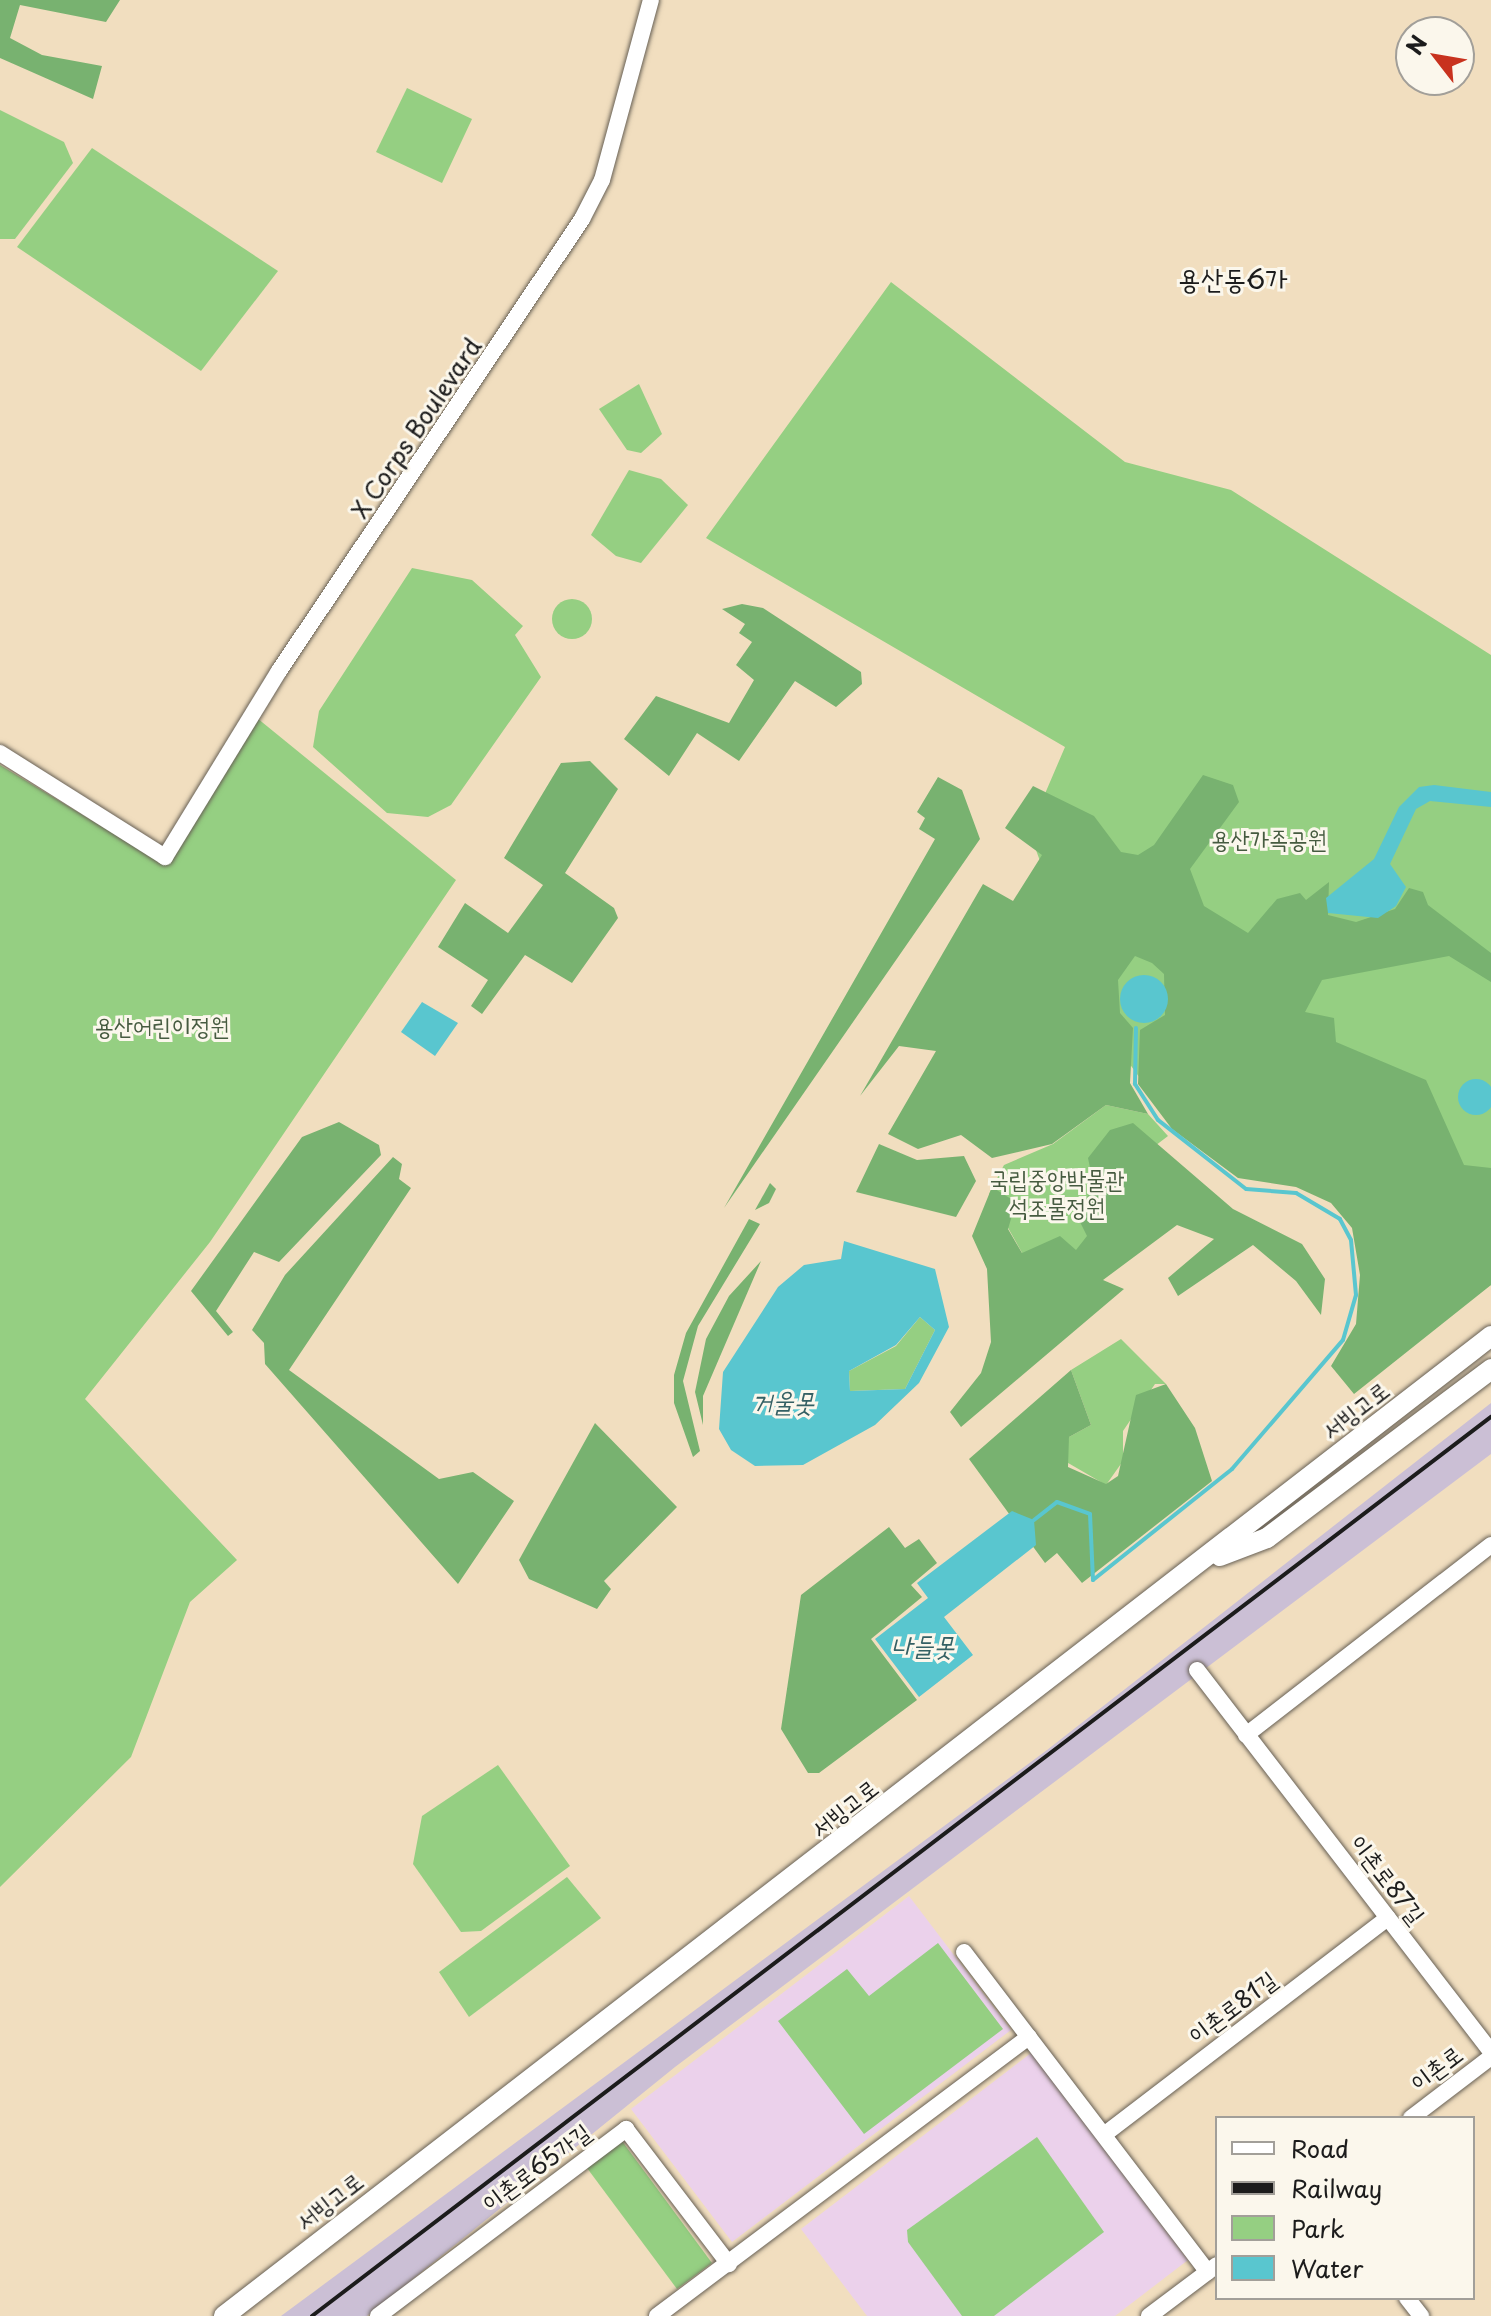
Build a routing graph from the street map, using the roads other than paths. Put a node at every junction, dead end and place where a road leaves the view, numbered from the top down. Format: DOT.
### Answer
graph roads {
  1 [pos="651,0"];
  2 [pos="0,753"];
  3 [pos="1491,1336"];
  4 [pos="1491,1369"];
  5 [pos="1491,1545"];
  6 [pos="1198,1565"];
  7 [pos="1197,1670"];
  8 [pos="1246,1735"];
  9 [pos="1388,1918"];
  10 [pos="964,1952"];
  11 [pos="1029,2037"];
  12 [pos="1491,2054"];
  13 [pos="1414,2116"];
  14 [pos="1105,2134"];
  15 [pos="729,2264"];
  16 [pos="1212,2268"];
  17 [pos="1409,2300"];
  18 [pos="224,2316"];
  19 [pos="378,2316"];
  20 [pos="657,2316"];
  21 [pos="1149,2316"];
  22 [pos="1421,2316"];
  1 -- 2 [label="street, X Corps Boulevard"];
  3 -- 6 [label="main road, 서빙고로"];
  4 -- 6 [label="main road"];
  5 -- 8 [label="street"];
  6 -- 18 [label="main road, 서빙고로"];
  7 -- 8 [label="street, 이촌로87길"];
  8 -- 9 [label="street, 이촌로87길"];
  9 -- 12 [label="street, 이촌로87길"];
  9 -- 14 [label="street, 이촌로81길"];
  10 -- 11 [label="street"];
  11 -- 14 [label="street"];
  11 -- 15 [label="street"];
  12 -- 13 [label="street, 이촌로"];
  14 -- 16 [label="street"];
  15 -- 19 [label="street, 이촌로65가길"];
  15 -- 20 [label="street"];
  16 -- 21 [label="street"];
  17 -- 22 [label="street"];
}
